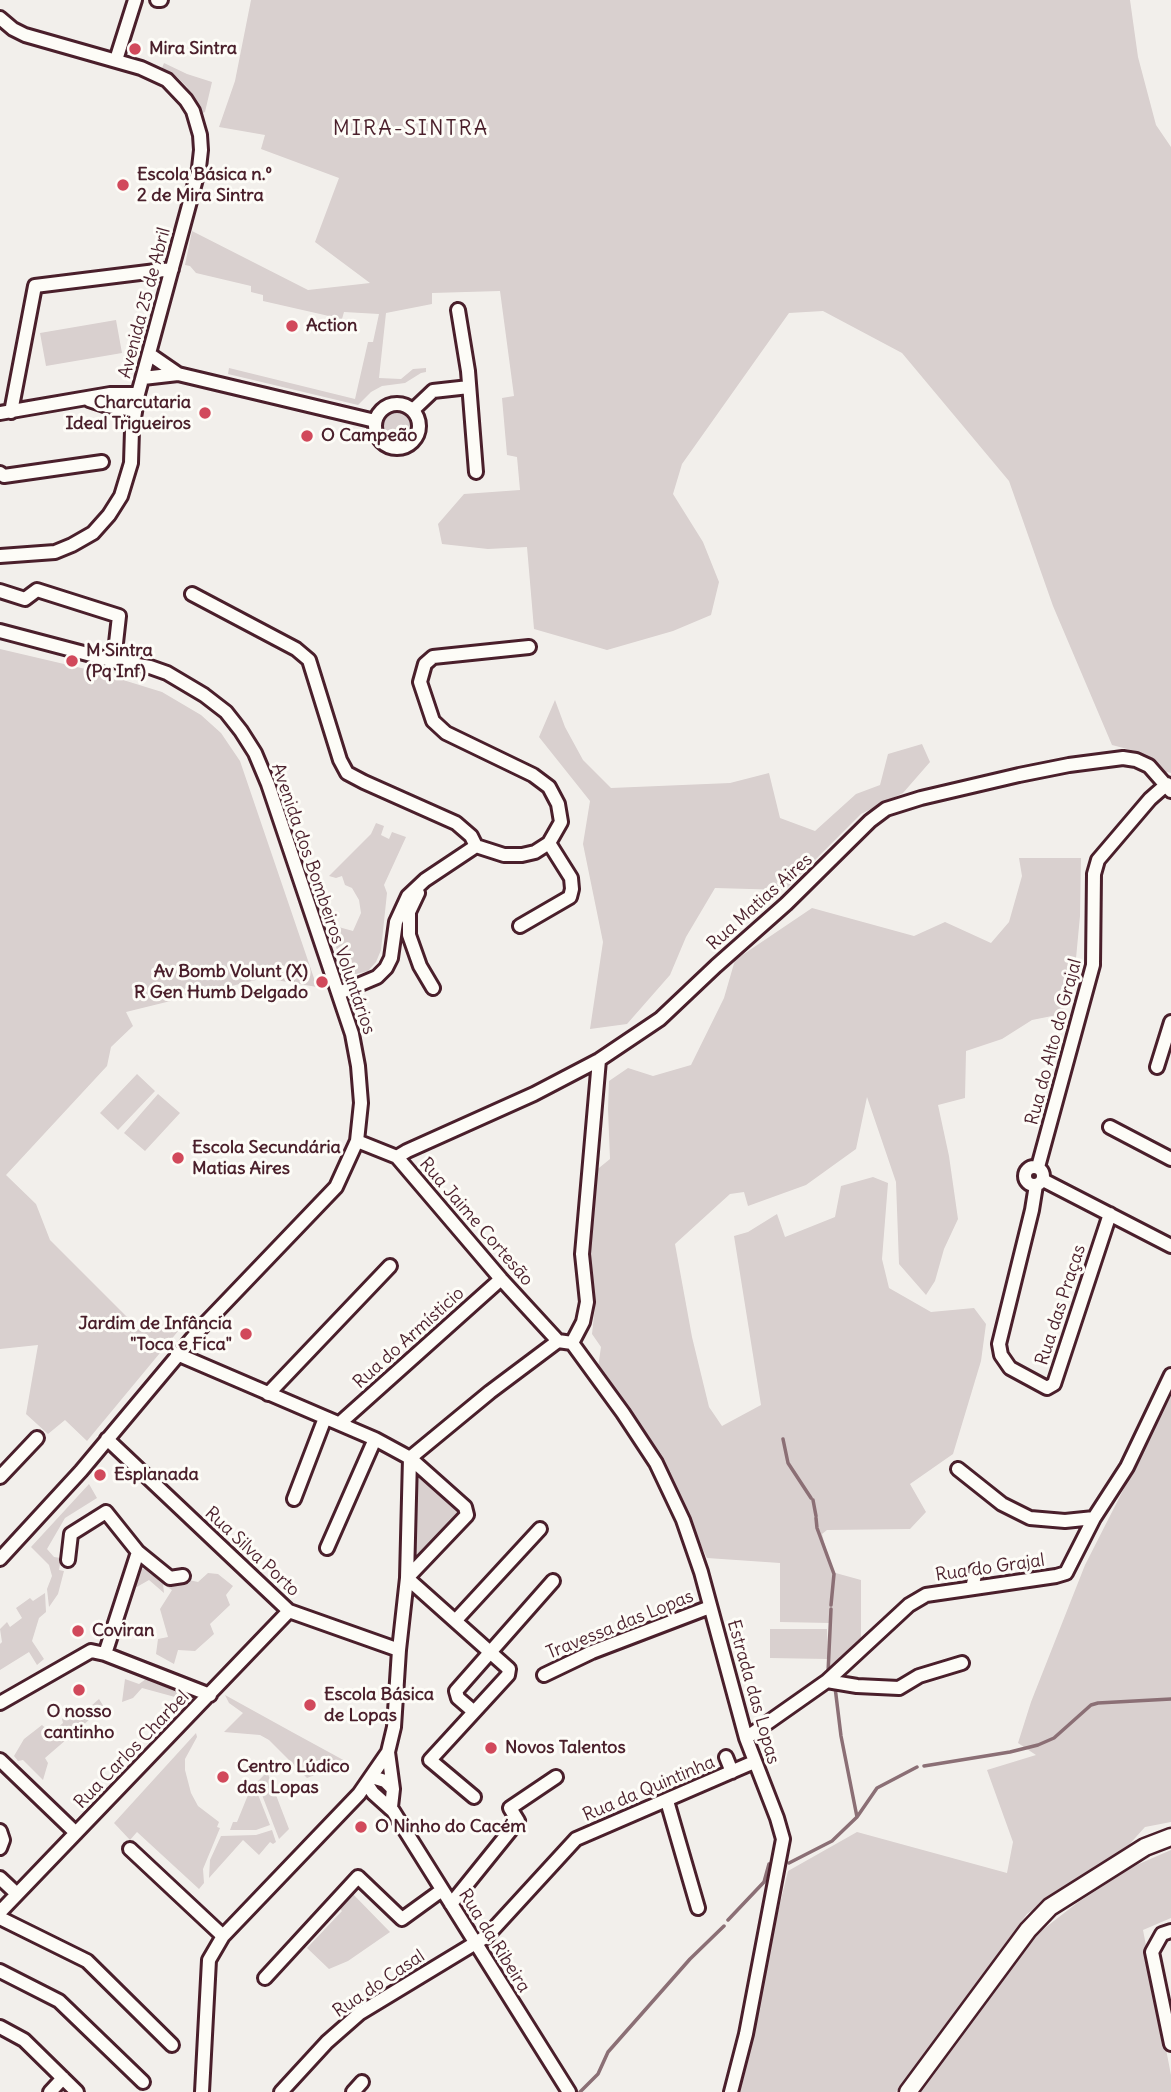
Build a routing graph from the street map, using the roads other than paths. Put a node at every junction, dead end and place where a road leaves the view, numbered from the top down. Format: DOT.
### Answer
graph roads {
  1 [pos="135,0"];
  2 [pos="2,22"];
  3 [pos="116,60"];
  4 [pos="172,269"];
  5 [pos="458,310"];
  6 [pos="149,354"];
  7 [pos="178,374"];
  8 [pos="143,378"];
  9 [pos="469,387"];
  10 [pos="138,394"];
  11 [pos="88,400"];
  12 [pos="107,406"];
  13 [pos="135,410"];
  14 [pos="413,410"];
  15 [pos="3,413"];
  16 [pos="375,421"];
  17 [pos="132,430"];
  18 [pos="102,462"];
  19 [pos="476,472"];
  20 [pos="0,473"];
  21 [pos="0,556"];
  22 [pos="0,591"];
  23 [pos="192,594"];
  24 [pos="0,631"];
  25 [pos="529,646"];
  26 [pos="114,661"];
  27 [pos="1169,786"];
  28 [pos="549,843"];
  29 [pos="476,846"];
  30 [pos="425,880"];
  31 [pos="520,926"];
  32 [pos="433,988"];
  33 [pos="339,993"];
  34 [pos="1171,1022"];
  35 [pos="599,1060"];
  36 [pos="1157,1067"];
  37 [pos="1110,1127"];
  38 [pos="357,1141"];
  39 [pos="397,1157"];
  40 [pos="1171,1159"];
  41 [pos="1039,1177"];
  42 [pos="1110,1214"];
  43 [pos="1171,1246"];
  44 [pos="390,1266"];
  45 [pos="501,1279"];
  46 [pos="558,1341"];
  47 [pos="572,1343"];
  48 [pos="177,1354"];
  49 [pos="1000,1355"];
  50 [pos="1171,1375"];
  51 [pos="268,1394"];
  52 [pos="325,1418"];
  53 [pos="340,1423"];
  54 [pos="37,1438"];
  55 [pos="107,1439"];
  56 [pos="375,1439"];
  57 [pos="410,1458"];
  58 [pos="958,1469"];
  59 [pos="0,1477"];
  60 [pos="294,1499"];
  61 [pos="1094,1518"];
  62 [pos="540,1529"];
  63 [pos="327,1548"];
  64 [pos="138,1552"];
  65 [pos="0,1559"];
  66 [pos="68,1560"];
  67 [pos="976,1571"];
  68 [pos="183,1576"];
  69 [pos="407,1578"];
  70 [pos="553,1581"];
  71 [pos="972,1588"];
  72 [pos="710,1607"];
  73 [pos="289,1612"];
  74 [pos="456,1620"];
  75 [pos="399,1650"];
  76 [pos="490,1651"];
  77 [pos="105,1654"];
  78 [pos="962,1663"];
  79 [pos="544,1675"];
  80 [pos="827,1681"];
  81 [pos="210,1695"];
  82 [pos="0,1703"];
  83 [pos="473,1711"];
  84 [pos="746,1738"];
  85 [pos="388,1752"];
  86 [pos="726,1757"];
  87 [pos="0,1760"];
  88 [pos="754,1762"];
  89 [pos="732,1772"];
  90 [pos="556,1777"];
  91 [pos="366,1785"];
  92 [pos="393,1789"];
  93 [pos="474,1797"];
  94 [pos="667,1801"];
  95 [pos="391,1807"];
  96 [pos="0,1830"];
  97 [pos="76,1833"];
  98 [pos="1171,1837"];
  99 [pos="0,1848"];
  100 [pos="130,1849"];
  101 [pos="0,1878"];
  102 [pos="442,1890"];
  103 [pos="17,1894"];
  104 [pos="451,1904"];
  105 [pos="698,1908"];
  106 [pos="0,1912"];
  107 [pos="0,1918"];
  108 [pos="1171,1931"];
  109 [pos="223,1936"];
  110 [pos="474,1942"];
  111 [pos="0,1971"];
  112 [pos="265,1978"];
  113 [pos="0,2027"];
  114 [pos="1171,2044"];
  115 [pos="172,2045"];
  116 [pos="63,2078"];
  117 [pos="143,2082"];
  118 [pos="50,2092"];
  119 [pos="77,2092"];
  120 [pos="202,2092"];
  121 [pos="281,2092"];
  122 [pos="569,2092"];
  123 [pos="731,2092"];
  124 [pos="908,2092"];
  1 -- 3 [label="street"];
  2 -- 3 [label="street, Avenida 25 de Abril"];
  3 -- 4 [label="street, Avenida 25 de Abril"];
  4 -- 6 [label="street, Avenida 25 de Abril"];
  4 -- 15 [label="street"];
  5 -- 9 [label="street"];
  6 -- 7 [label="street"];
  6 -- 8 [label="street, Avenida 25 de Abril"];
  7 -- 8 [label="street"];
  7 -- 16 [label="street"];
  8 -- 10 [label="street, Avenida 25 de Abril"];
  9 -- 14 [label="street"];
  9 -- 19 [label="street"];
  10 -- 11 [label="street"];
  10 -- 13 [label="street, Avenida 25 de Abril"];
  11 -- 12 [label="street"];
  11 -- 15 [label="street"];
  12 -- 13 [label="street"];
  12 -- 17 [label="street"];
  13 -- 17 [label="street, Avenida 25 de Abril"];
  14 -- 16 [label="street"];
  14 -- 16 [label="street"];
  17 -- 21 [label="street, Avenida 25 de Abril"];
  18 -- 20 [label="street"];
  22 -- 26 [label="street"];
  23 -- 29 [label="street"];
  24 -- 26 [label="street, Avenida dos Bombeiros Voluntários"];
  25 -- 28 [label="street"];
  26 -- 33 [label="street, Avenida dos Bombeiros Voluntários"];
  27 -- 35 [label="street, Rua Matias Aires"];
  27 -- 41 [label="street, Rua do Alto do Grajal"];
  28 -- 29 [label="street"];
  28 -- 31 [label="street"];
  29 -- 30 [label="street"];
  30 -- 32 [label="street"];
  30 -- 33 [label="street"];
  33 -- 38 [label="street, Avenida dos Bombeiros Voluntários"];
  34 -- 36 [label="street"];
  35 -- 39 [label="street, Rua Matias Aires"];
  35 -- 47 [label="street"];
  37 -- 40 [label="street"];
  38 -- 39 [label="street, Rua Jaime Cortesão"];
  38 -- 48 [label="street, Avenida dos Bombeiros Voluntários"];
  39 -- 45 [label="street, Rua Jaime Cortesão"];
  41 -- 42 [label="street"];
  41 -- 49 [label="street, Rua do Alto do Grajal"];
  42 -- 43 [label="street"];
  42 -- 49 [label="street, Rua das Praças"];
  44 -- 51 [label="street"];
  45 -- 46 [label="street, Rua Jaime Cortesão"];
  45 -- 53 [label="street, Rua do Armísticio"];
  46 -- 47 [label="street"];
  46 -- 57 [label="street"];
  47 -- 72 [label="street, Estrada das Lopas"];
  48 -- 51 [label="street"];
  48 -- 55 [label="street, Avenida dos Bombeiros Voluntários"];
  50 -- 61 [label="street, Rua do Grajal"];
  51 -- 52 [label="street"];
  52 -- 53 [label="street"];
  52 -- 60 [label="street"];
  53 -- 56 [label="street"];
  54 -- 59 [label="street"];
  55 -- 65 [label="street, Avenida dos Bombeiros Voluntários"];
  55 -- 73 [label="street, Rua Silva Porto"];
  56 -- 57 [label="street"];
  56 -- 63 [label="street"];
  57 -- 69 [label="street"];
  57 -- 69 [label="street"];
  58 -- 61 [label="street"];
  61 -- 71 [label="street, Rua do Grajal"];
  62 -- 74 [label="street"];
  64 -- 66 [label="street"];
  64 -- 68 [label="street"];
  64 -- 77 [label="street"];
  67 -- 71 [label="street"];
  69 -- 74 [label="street"];
  69 -- 75 [label="street"];
  70 -- 76 [label="street"];
  71 -- 80 [label="street, Rua do Grajal"];
  72 -- 79 [label="street, Travessa das Lopas"];
  72 -- 84 [label="street, Estrada das Lopas"];
  73 -- 75 [label="street, Rua Silva Porto"];
  73 -- 81 [label="street, Rua Carlos Charbel"];
  74 -- 76 [label="street"];
  75 -- 85 [label="street"];
  76 -- 83 [label="street"];
  76 -- 83 [label="street"];
  77 -- 81 [label="street"];
  77 -- 82 [label="street"];
  78 -- 80 [label="street"];
  80 -- 84 [label="street, Rua do Grajal"];
  81 -- 97 [label="street, Rua Carlos Charbel"];
  83 -- 93 [label="street"];
  84 -- 88 [label="street, Estrada das Lopas"];
  85 -- 91 [label="street"];
  85 -- 92 [label="street"];
  86 -- 89 [label="street"];
  87 -- 97 [label="street"];
  88 -- 89 [label="street, Rua da Quintinha"];
  88 -- 123 [label="street, Estrada das Lopas"];
  89 -- 94 [label="street, Rua da Quintinha"];
  90 -- 104 [label="street"];
  91 -- 92 [label="street"];
  91 -- 95 [label="street"];
  91 -- 109 [label="street"];
  92 -- 95 [label="street"];
  94 -- 105 [label="street"];
  94 -- 110 [label="street, Rua da Quintinha"];
  95 -- 102 [label="street, Rua da Ribeira"];
  96 -- 99 [label="street"];
  97 -- 103 [label="street, Rua Carlos Charbel"];
  98 -- 124 [label="main road"];
  100 -- 109 [label="street"];
  101 -- 103 [label="street"];
  102 -- 104 [label="street, Rua da Ribeira"];
  102 -- 112 [label="street"];
  103 -- 106 [label="street, Rua Carlos Charbel"];
  104 -- 110 [label="street, Rua da Ribeira"];
  107 -- 115 [label="street"];
  108 -- 114 [label="street"];
  109 -- 120 [label="street"];
  110 -- 121 [label="street, Rua do Casal"];
  110 -- 122 [label="street, Rua da Ribeira"];
  111 -- 117 [label="street"];
  113 -- 116 [label="street"];
  116 -- 118 [label="street"];
  116 -- 119 [label="street"];
}
